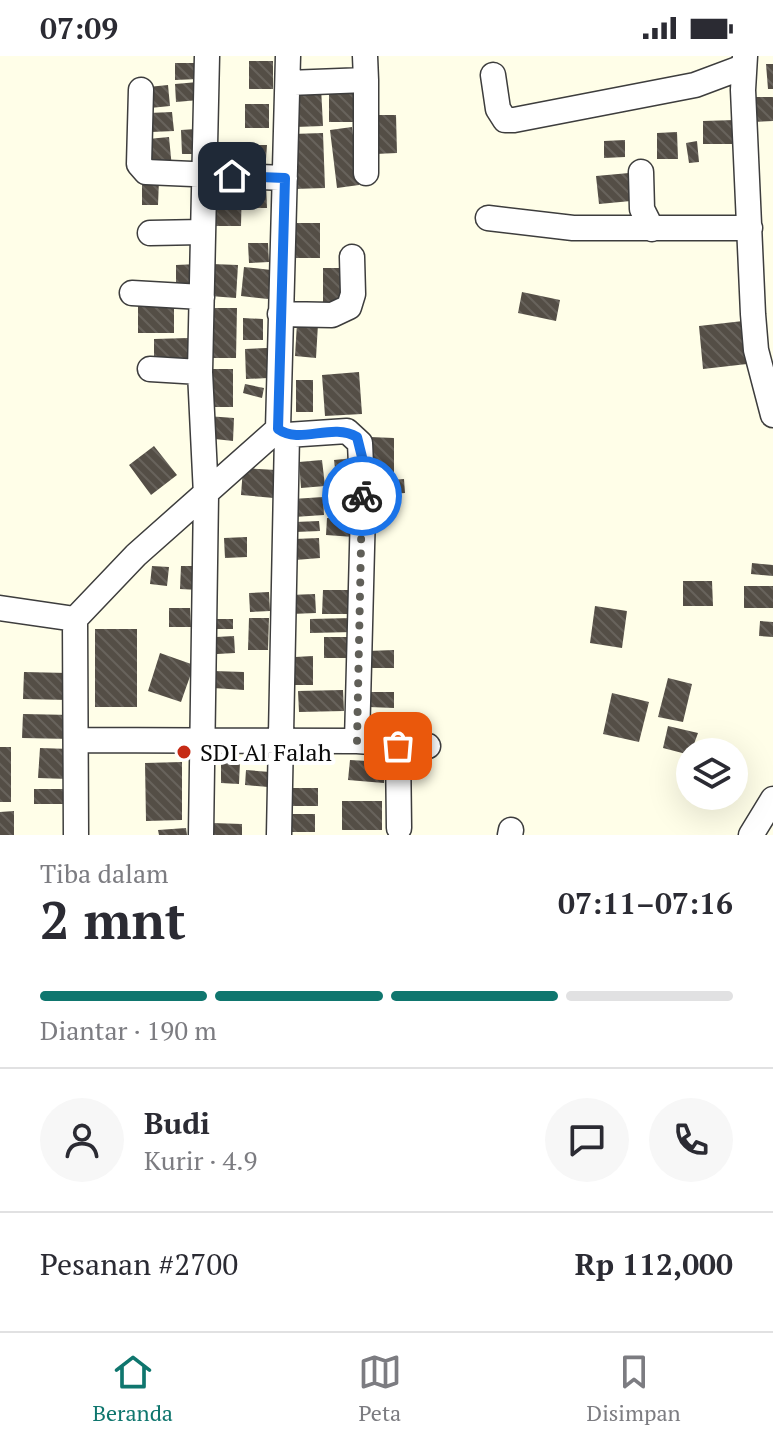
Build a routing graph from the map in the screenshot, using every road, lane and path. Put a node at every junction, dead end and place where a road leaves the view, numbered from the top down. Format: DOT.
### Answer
graph roads {
  1 [pos="207,56"];
  2 [pos="288,56"];
  3 [pos="744,61"];
  4 [pos="366,68"];
  5 [pos="493,75"];
  6 [pos="288,83"];
  7 [pos="141,90"];
  8 [pos="641,172"];
  9 [pos="366,173"];
  10 [pos="205,176"];
  11 [pos="285,178"];
  12 [pos="488,218"];
  13 [pos="652,229"];
  14 [pos="202,232"];
  15 [pos="150,233"];
  16 [pos="758,237"];
  17 [pos="352,257"];
  18 [pos="132,293"];
  19 [pos="202,297"];
  20 [pos="280,314"];
  21 [pos="150,369"];
  22 [pos="200,372"];
  23 [pos="773,415"];
  24 [pos="282,432"];
  25 [pos="206,495"];
  26 [pos="0,608"];
  27 [pos="75,619"];
  28 [pos="77,740"];
  29 [pos="281,740"];
  30 [pos="204,741"];
  31 [pos="357,741"];
  32 [pos="398,746"];
  33 [pos="428,746"];
  34 [pos="772,802"];
  35 [pos="399,828"];
  36 [pos="76,835"];
  37 [pos="201,835"];
  38 [pos="279,835"];
  39 [pos="751,835"];
  1 -- 10 [label="street"];
  2 -- 6 [label="street"];
  3 -- 5 [label="street"];
  3 -- 16 [label="street"];
  4 -- 6 [label="street"];
  4 -- 9 [label="street"];
  6 -- 11 [label="street"];
  7 -- 10 [label="street"];
  8 -- 13 [label="street"];
  10 -- 11 [label="street"];
  10 -- 14 [label="street"];
  11 -- 20 [label="street"];
  12 -- 13 [label="street"];
  13 -- 16 [label="street"];
  14 -- 15 [label="street"];
  14 -- 19 [label="street"];
  16 -- 23 [label="street"];
  17 -- 20 [label="street"];
  18 -- 19 [label="street"];
  19 -- 22 [label="street"];
  20 -- 24 [label="street"];
  21 -- 22 [label="street"];
  22 -- 25 [label="street"];
  24 -- 25 [label="street"];
  24 -- 29 [label="street"];
  24 -- 31 [label="street"];
  25 -- 27 [label="street"];
  25 -- 30 [label="street"];
  26 -- 27 [label="street"];
  27 -- 28 [label="street"];
  28 -- 30 [label="street"];
  28 -- 36 [label="street"];
  29 -- 30 [label="street"];
  29 -- 31 [label="street"];
  29 -- 38 [label="street"];
  30 -- 37 [label="street"];
  31 -- 32 [label="street"];
  32 -- 33 [label="street"];
  32 -- 35 [label="street"];
  34 -- 39 [label="street"];
}
